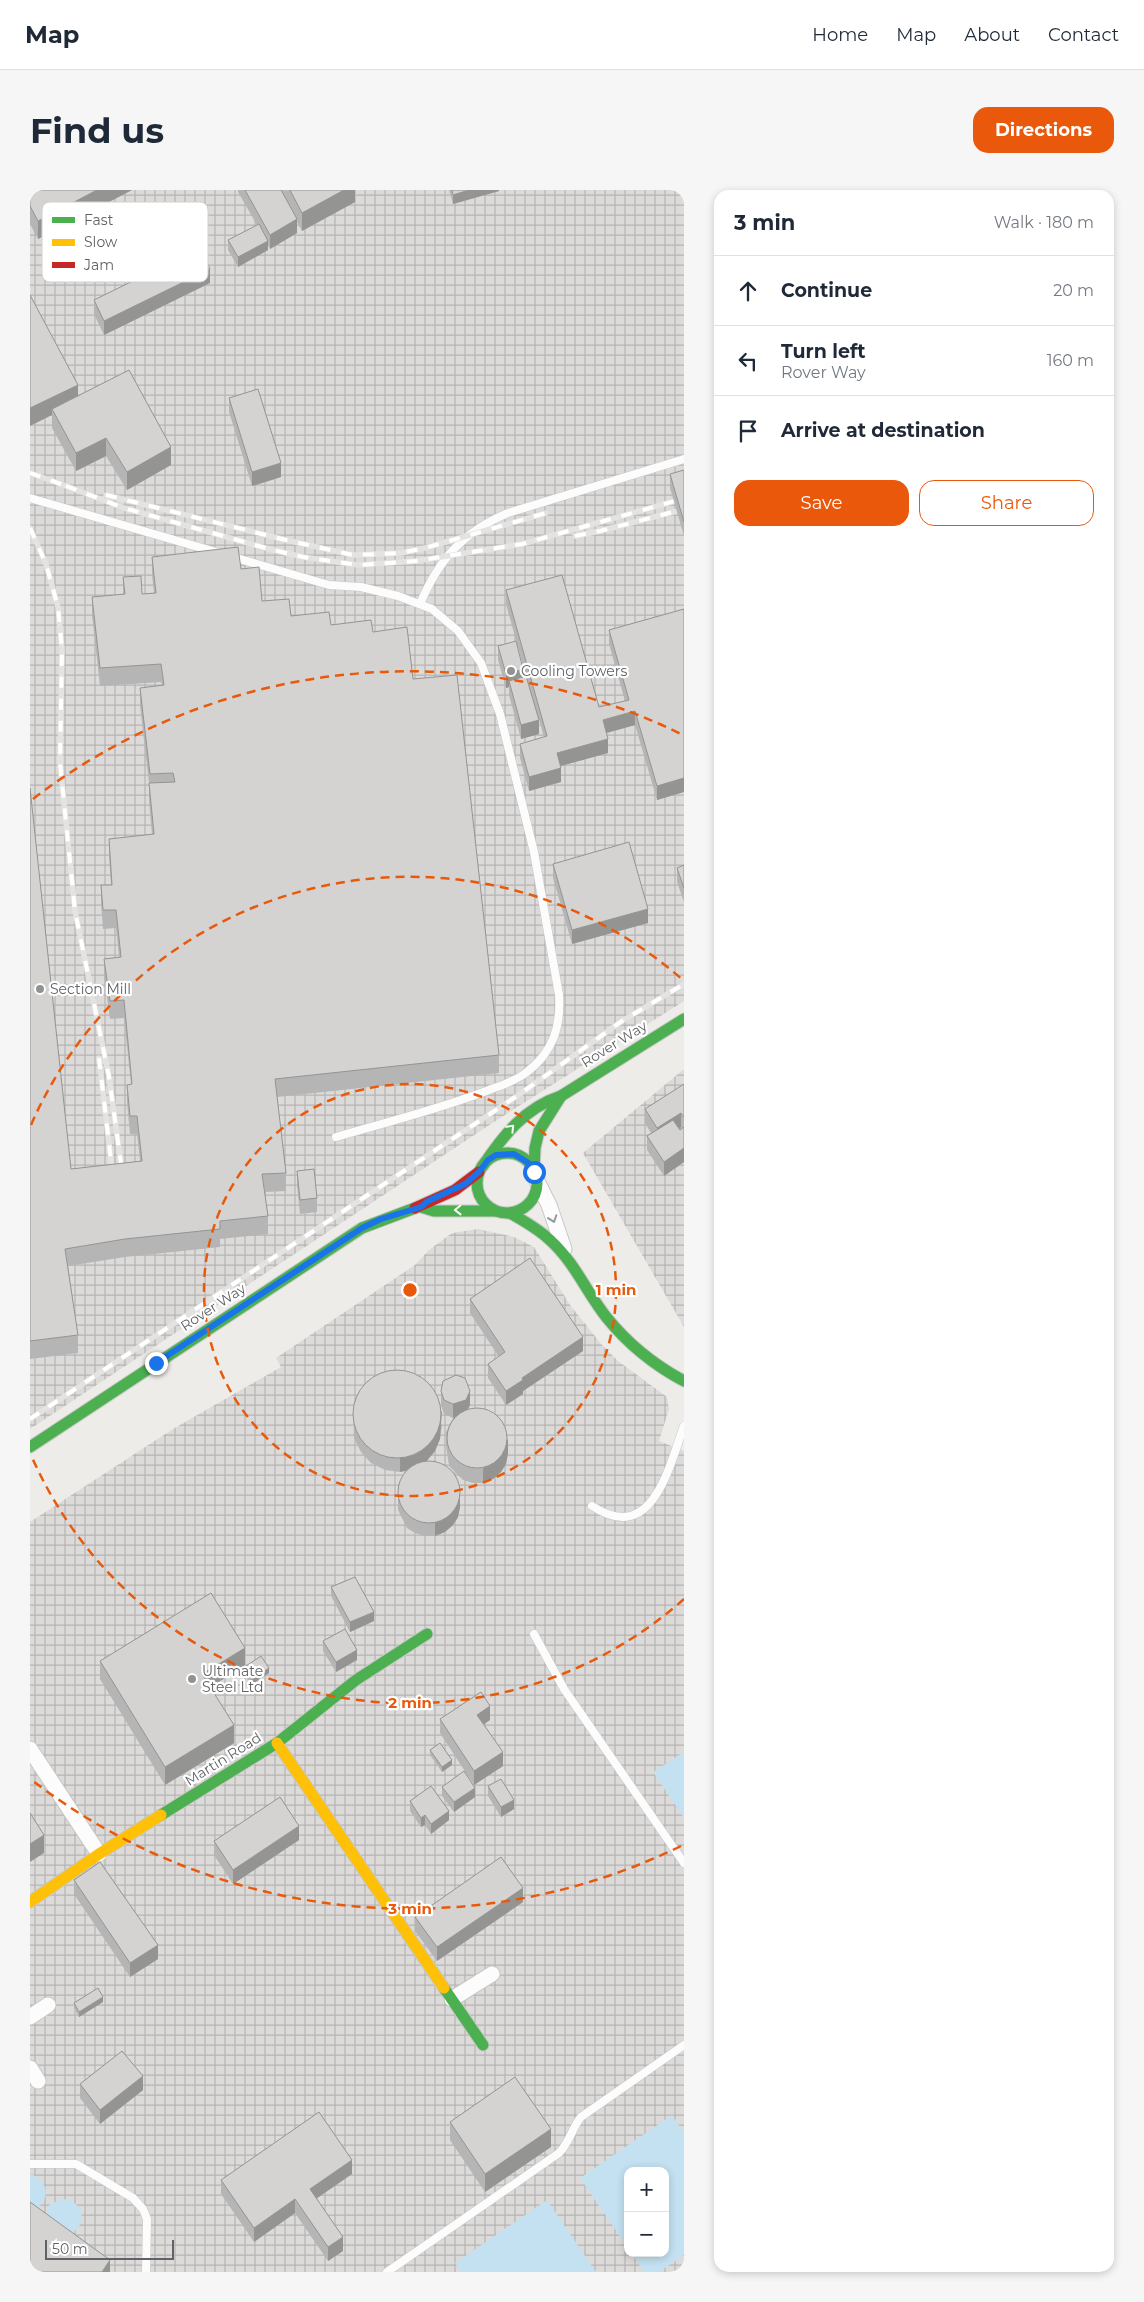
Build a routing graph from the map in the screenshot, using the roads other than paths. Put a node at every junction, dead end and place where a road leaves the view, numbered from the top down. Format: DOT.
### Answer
graph roads {
  1 [pos="684,459"];
  2 [pos="30,498"];
  3 [pos="420,604"];
  4 [pos="684,1019"];
  5 [pos="561,1096"];
  6 [pos="336,1137"];
  7 [pos="481,1169"];
  8 [pos="536,1176"];
  9 [pos="421,1207"];
  10 [pos="495,1211"];
  11 [pos="510,1213"];
  12 [pos="566,1258"];
  13 [pos="684,1382"];
  14 [pos="684,1426"];
  15 [pos="30,1447"];
  16 [pos="592,1506"];
  17 [pos="427,1634"];
  18 [pos="534,1634"];
  19 [pos="277,1743"];
  20 [pos="30,1749"];
  21 [pos="99,1854"];
  22 [pos="684,1863"];
  23 [pos="30,1902"];
  24 [pos="492,1974"];
  25 [pos="452,1999"];
  26 [pos="48,2005"];
  27 [pos="30,2017"];
  28 [pos="483,2045"];
  29 [pos="684,2045"];
  30 [pos="30,2164"];
  31 [pos="146,2272"];
  32 [pos="387,2272"];
  1 -- 3 [label="lane"];
  2 -- 3 [label="lane"];
  3 -- 6 [label="lane"];
  4 -- 5 [label="street, Rover Way"];
  7 -- 5 [label="street, Rover Way, one-way"];
  5 -- 8 [label="street, Rover Way"];
  7 -- 8 [label="street"];
  7 -- 9 [label="street, Rover Way"];
  7 -- 10 [label="street"];
  8 -- 11 [label="street"];
  8 -- 12 [label="street, one-way"];
  10 -- 9 [label="street, Rover Way, one-way"];
  9 -- 15 [label="street, Rover Way"];
  10 -- 11 [label="street"];
  11 -- 12 [label="street"];
  12 -- 13 [label="street"];
  14 -- 16 [label="lane"];
  17 -- 19 [label="street, Martin Road"];
  18 -- 22 [label="lane"];
  19 -- 21 [label="street, Martin Road"];
  19 -- 25 [label="street"];
  20 -- 21 [label="street"];
  21 -- 23 [label="street, Martin Road"];
  24 -- 25 [label="street"];
  25 -- 28 [label="street"];
  26 -- 27 [label="street"];
  29 -- 32 [label="lane"];
  30 -- 31 [label="lane"];
}
